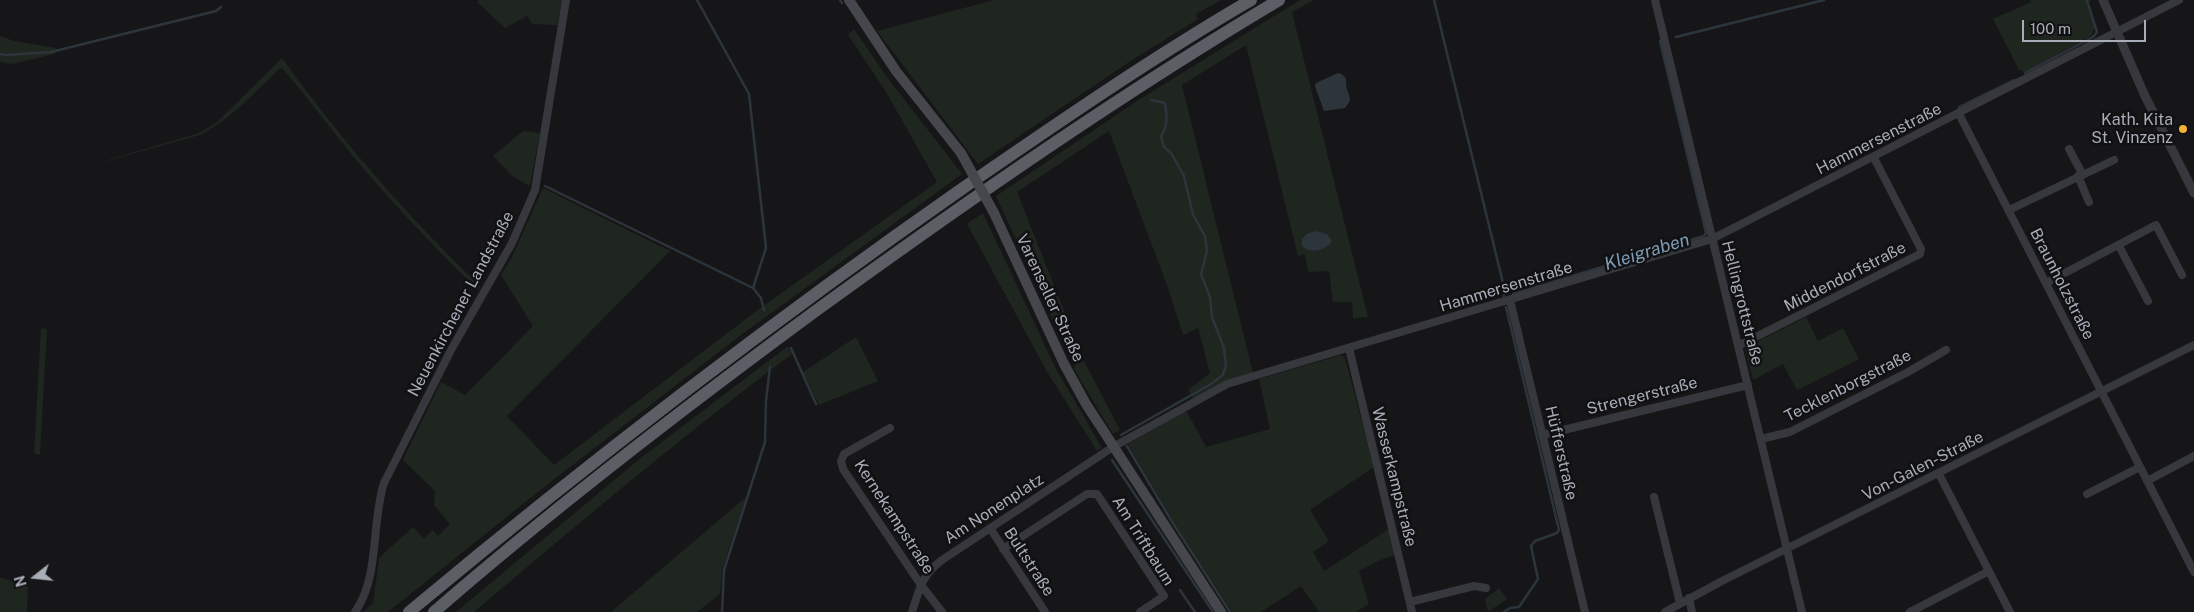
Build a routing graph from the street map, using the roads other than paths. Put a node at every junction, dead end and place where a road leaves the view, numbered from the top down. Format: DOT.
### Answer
graph roads {
  1 [pos="566,0"];
  2 [pos="849,0"];
  3 [pos="1251,0"];
  4 [pos="1279,0"];
  5 [pos="1654,0"];
  6 [pos="2103,0"];
  7 [pos="2179,0"];
  8 [pos="2116,31"];
  9 [pos="1959,114"];
  10 [pos="2069,150"];
  11 [pos="1874,158"];
  12 [pos="2114,160"];
  13 [pos="2080,176"];
  14 [pos="2194,193"];
  15 [pos="2090,202"];
  16 [pos="2009,210"];
  17 [pos="1712,239"];
  18 [pos="2120,246"];
  19 [pos="2182,275"];
  20 [pos="2046,283"];
  21 [pos="1510,300"];
  22 [pos="2148,301"];
  23 [pos="2194,345"];
  24 [pos="1738,346"];
  25 [pos="1348,348"];
  26 [pos="1946,350"];
  27 [pos="1748,384"];
  28 [pos="2102,392"];
  29 [pos="890,428"];
  30 [pos="1543,434"];
  31 [pos="1761,439"];
  32 [pos="1113,447"];
  33 [pos="2194,456"];
  34 [pos="2140,467"];
  35 [pos="1938,474"];
  36 [pos="2147,481"];
  37 [pos="2087,494"];
  38 [pos="1654,497"];
  39 [pos="990,528"];
  40 [pos="1003,548"];
  41 [pos="1787,550"];
  42 [pos="1989,571"];
  43 [pos="2194,572"];
  44 [pos="921,584"];
  45 [pos="1486,588"];
  46 [pos="1688,598"];
  47 [pos="1410,602"];
  48 [pos="1680,603"];
  49 [pos="355,612"];
  50 [pos="409,612"];
  51 [pos="434,612"];
  52 [pos="912,612"];
  53 [pos="942,612"];
  54 [pos="1044,612"];
  55 [pos="1140,612"];
  56 [pos="1221,612"];
  57 [pos="1412,612"];
  58 [pos="1585,612"];
  59 [pos="1665,612"];
  60 [pos="1692,612"];
  61 [pos="1802,612"];
  62 [pos="1910,612"];
  63 [pos="2010,612"];
  1 -- 49 [label="street, Neuenkirchener Landstraße"];
  2 -- 32 [label="main road, Varenseller Straße, bridge"];
  3 -- 50 [label="highway"];
  4 -- 51 [label="highway"];
  5 -- 17 [label="street, Hellingrottstraße"];
  6 -- 8 [label="street"];
  7 -- 8 [label="street, Hammersenstraße"];
  8 -- 9 [label="street, Hammersenstraße"];
  8 -- 14 [label="street"];
  9 -- 11 [label="street, Hammersenstraße"];
  9 -- 16 [label="street, Braunholzstraße"];
  10 -- 13 [label="street"];
  11 -- 17 [label="street, Hammersenstraße"];
  11 -- 24 [label="street, Middendorfstraße"];
  12 -- 13 [label="street"];
  13 -- 15 [label="street"];
  13 -- 16 [label="street"];
  16 -- 20 [label="street, Braunholzstraße"];
  17 -- 21 [label="street, Hammersenstraße"];
  17 -- 24 [label="street, Hellingrottstraße"];
  18 -- 19 [label="street"];
  18 -- 20 [label="street"];
  18 -- 22 [label="street"];
  20 -- 28 [label="street, Braunholzstraße"];
  21 -- 25 [label="street, Hammersenstraße"];
  21 -- 30 [label="street, Hüfferstraße"];
  23 -- 28 [label="street, Von-Galen-Straße"];
  24 -- 27 [label="street, Hellingrottstraße"];
  25 -- 32 [label="street, Hammersenstraße"];
  25 -- 47 [label="street, Wasserkampstraße"];
  26 -- 31 [label="street, Tecklenborgstraße"];
  27 -- 30 [label="street, Strengerstraße"];
  27 -- 31 [label="street, Hellingrottstraße"];
  28 -- 34 [label="street, Braunholzstraße"];
  28 -- 35 [label="street, Von-Galen-Straße"];
  29 -- 44 [label="street, Kernekampstraße"];
  30 -- 58 [label="street, Hüfferstraße"];
  31 -- 41 [label="street, Hellingrottstraße"];
  32 -- 39 [label="street, Am Nonenplatz"];
  32 -- 56 [label="main road, Varenseller Straße"];
  33 -- 36 [label="street"];
  34 -- 36 [label="street, Braunholzstraße"];
  34 -- 37 [label="street"];
  35 -- 41 [label="street, Von-Galen-Straße"];
  35 -- 42 [label="street"];
  36 -- 43 [label="street, Braunholzstraße"];
  38 -- 48 [label="street"];
  39 -- 40 [label="street, Bultstraße"];
  39 -- 44 [label="street, Am Nonenplatz"];
  40 -- 54 [label="street, Bultstraße"];
  40 -- 55 [label="street, Am Triftbaum"];
  41 -- 46 [label="street, Von-Galen-Straße"];
  41 -- 61 [label="street, Hellingrottstraße"];
  42 -- 62 [label="street"];
  42 -- 63 [label="street"];
  44 -- 52 [label="street, Am Nonenplatz"];
  44 -- 53 [label="street, Kernekampstraße"];
  45 -- 47 [label="street"];
  46 -- 48 [label="street, Von-Galen-Straße"];
  46 -- 60 [label="street"];
  47 -- 57 [label="street, Wasserkampstraße"];
  48 -- 59 [label="street, Von-Galen-Straße"];
}
